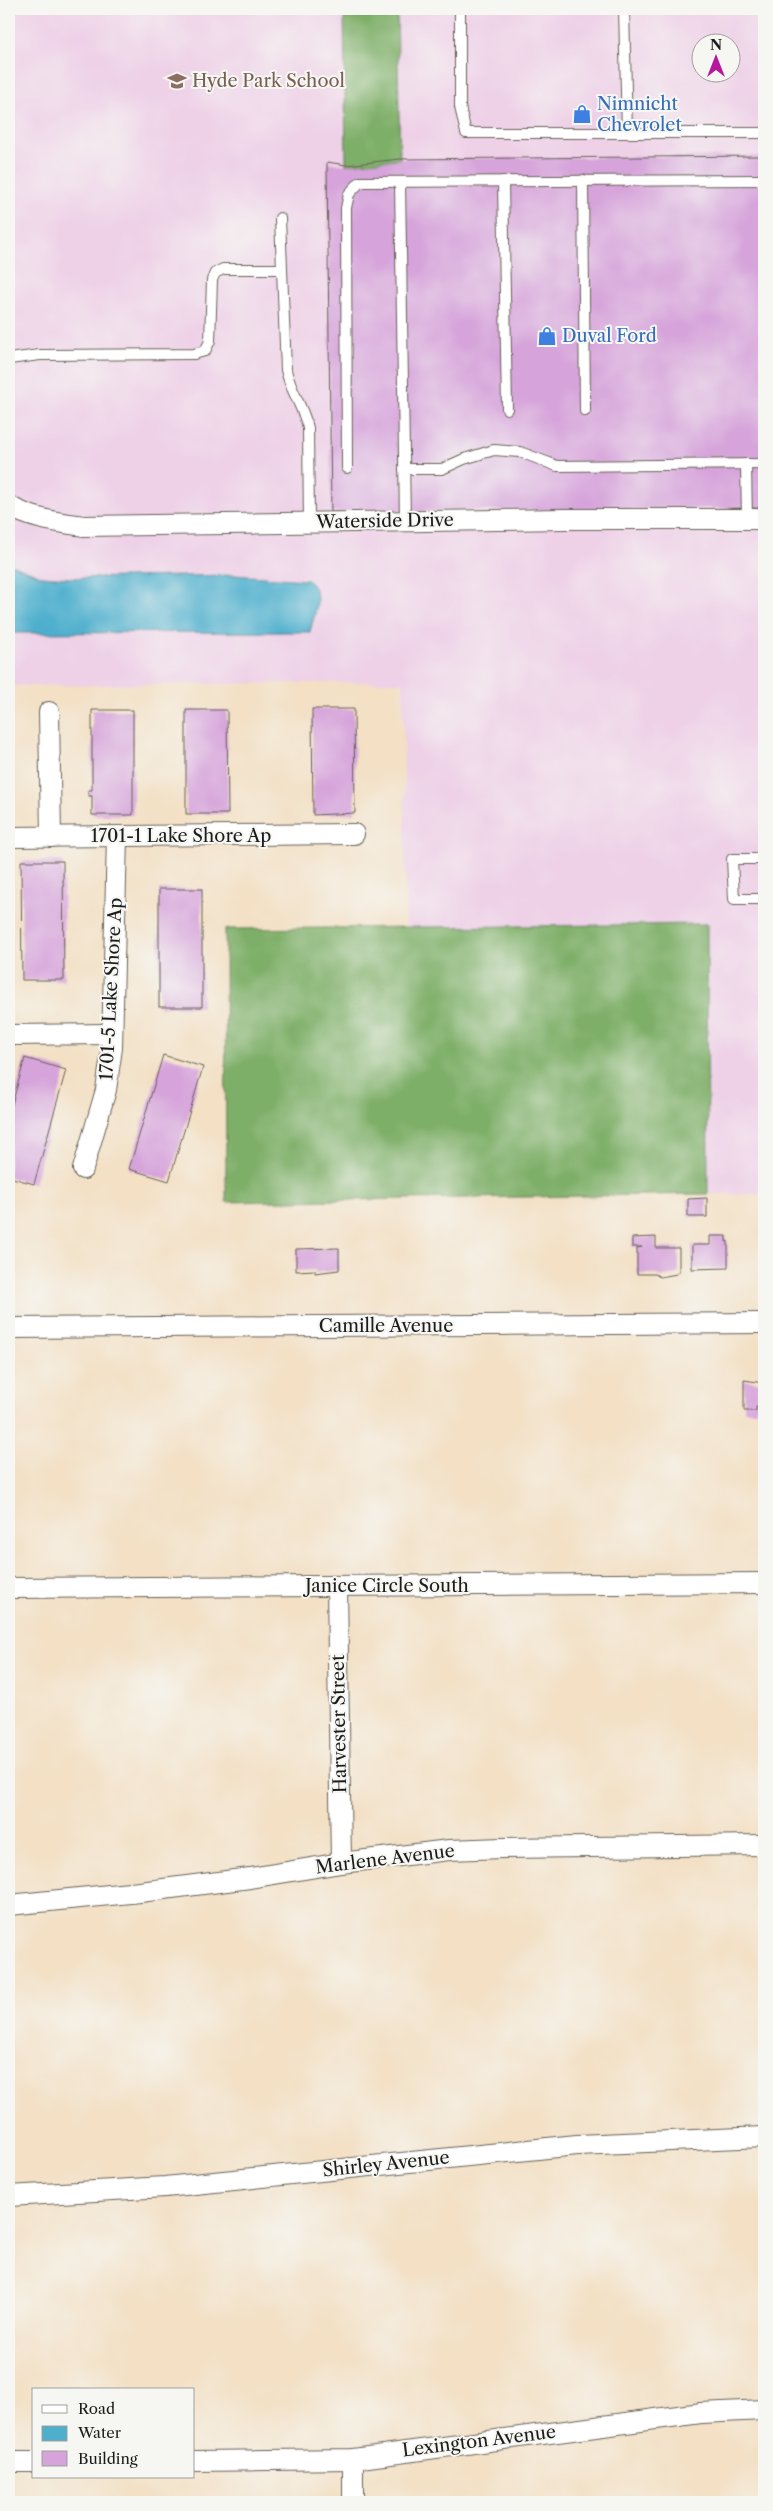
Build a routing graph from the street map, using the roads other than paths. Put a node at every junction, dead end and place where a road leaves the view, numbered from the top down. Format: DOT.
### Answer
graph roads {
  1 [pos="460,9"];
  2 [pos="624,9"];
  3 [pos="626,133"];
  4 [pos="764,134"];
  5 [pos="583,180"];
  6 [pos="764,180"];
  7 [pos="503,181"];
  8 [pos="400,182"];
  9 [pos="280,218"];
  10 [pos="281,269"];
  11 [pos="9,359"];
  12 [pos="506,409"];
  13 [pos="585,412"];
  14 [pos="746,464"];
  15 [pos="764,464"];
  16 [pos="347,468"];
  17 [pos="404,469"];
  18 [pos="9,506"];
  19 [pos="756,519"];
  20 [pos="405,521"];
  21 [pos="309,522"];
  22 [pos="49,712"];
  23 [pos="354,834"];
  24 [pos="9,836"];
  25 [pos="117,836"];
  26 [pos="50,837"];
  27 [pos="764,859"];
  28 [pos="764,899"];
  29 [pos="112,1034"];
  30 [pos="9,1035"];
  31 [pos="83,1168"];
  32 [pos="764,1323"];
  33 [pos="9,1328"];
  34 [pos="764,1583"];
  35 [pos="337,1586"];
  36 [pos="9,1588"];
  37 [pos="764,1845"];
  38 [pos="341,1863"];
  39 [pos="9,1905"];
  40 [pos="764,2137"];
  41 [pos="9,2196"];
  42 [pos="764,2410"];
  43 [pos="353,2459"];
  44 [pos="195,2461"];
  45 [pos="9,2462"];
  46 [pos="32,2462"];
  47 [pos="353,2502"];
  1 -- 3 [label="lane"];
  2 -- 3 [label="lane"];
  3 -- 4 [label="lane"];
  5 -- 6 [label="lane"];
  5 -- 7 [label="lane"];
  5 -- 13 [label="lane"];
  7 -- 8 [label="lane"];
  7 -- 12 [label="lane"];
  8 -- 16 [label="lane"];
  8 -- 17 [label="lane"];
  9 -- 10 [label="lane"];
  10 -- 11 [label="lane"];
  10 -- 21 [label="lane"];
  14 -- 15 [label="lane"];
  14 -- 17 [label="lane"];
  14 -- 19 [label="lane"];
  17 -- 20 [label="lane"];
  18 -- 21 [label="street, Waterside Drive"];
  19 -- 20 [label="street, Waterside Drive"];
  20 -- 21 [label="street, Waterside Drive"];
  22 -- 26 [label="street"];
  23 -- 25 [label="street, 1701-1 Lake Shore Ap"];
  24 -- 26 [label="street, 1701-1 Lake Shore Ap"];
  25 -- 26 [label="street, 1701-1 Lake Shore Ap"];
  25 -- 29 [label="street, 1701-5 Lake Shore Ap"];
  27 -- 28 [label="lane"];
  29 -- 30 [label="street"];
  29 -- 31 [label="street, 1701-5 Lake Shore Ap"];
  32 -- 33 [label="street, Camille Avenue"];
  34 -- 35 [label="street, Janice Circle South"];
  35 -- 36 [label="street, Janice Circle South"];
  35 -- 38 [label="street, Harvester Street"];
  37 -- 38 [label="street, Marlene Avenue"];
  38 -- 39 [label="street, Marlene Avenue"];
  40 -- 41 [label="street, Shirley Avenue"];
  42 -- 43 [label="street, Lexington Avenue"];
  43 -- 44 [label="street, Lexington Avenue"];
  43 -- 47 [label="street"];
  45 -- 46 [label="street"];
}
